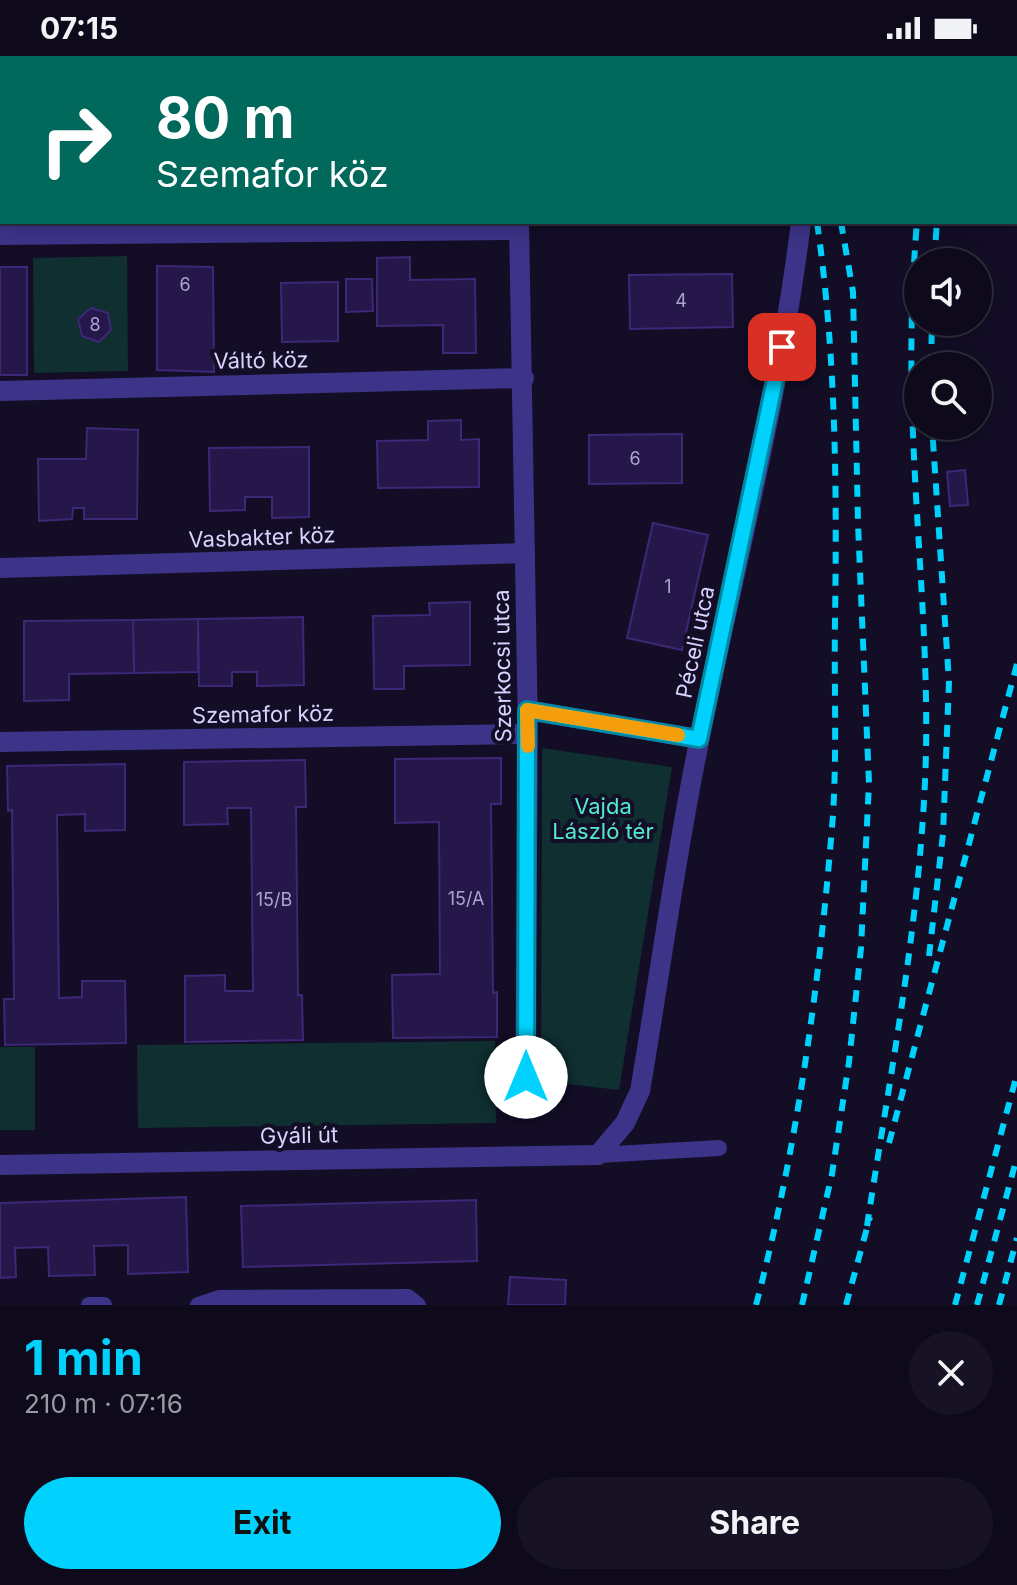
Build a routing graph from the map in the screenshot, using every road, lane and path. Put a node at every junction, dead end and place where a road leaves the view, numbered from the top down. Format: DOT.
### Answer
graph roads {
  1 [pos="801,224"];
  2 [pos="519,226"];
  3 [pos="0,235"];
  4 [pos="524,378"];
  5 [pos="0,391"];
  6 [pos="525,553"];
  7 [pos="0,568"];
  8 [pos="527,710"];
  9 [pos="528,734"];
  10 [pos="699,739"];
  11 [pos="0,742"];
  12 [pos="525,1109"];
  13 [pos="719,1148"];
  14 [pos="598,1155"];
  15 [pos="0,1165"];
  16 [pos="89,1305"];
  17 [pos="104,1305"];
  18 [pos="198,1305"];
  19 [pos="418,1305"];
  1 -- 10 [label="street, Péceli utca"];
  2 -- 3 [label="street"];
  2 -- 4 [label="street, Szerkocsi utca"];
  4 -- 5 [label="street, Váltó köz"];
  4 -- 6 [label="street, Szerkocsi utca"];
  6 -- 7 [label="street, Vasbakter köz"];
  6 -- 8 [label="street, Szerkocsi utca"];
  8 -- 9 [label="street, Szerkocsi utca"];
  8 -- 10 [label="street"];
  9 -- 11 [label="street, Szemafor köz"];
  9 -- 12 [label="street, Szerkocsi utca"];
  10 -- 14 [label="street, Péceli utca"];
  13 -- 14 [label="lane"];
  14 -- 15 [label="street, Gyáli út"];
  16 -- 17 [label="lane"];
  18 -- 19 [label="lane"];
}
